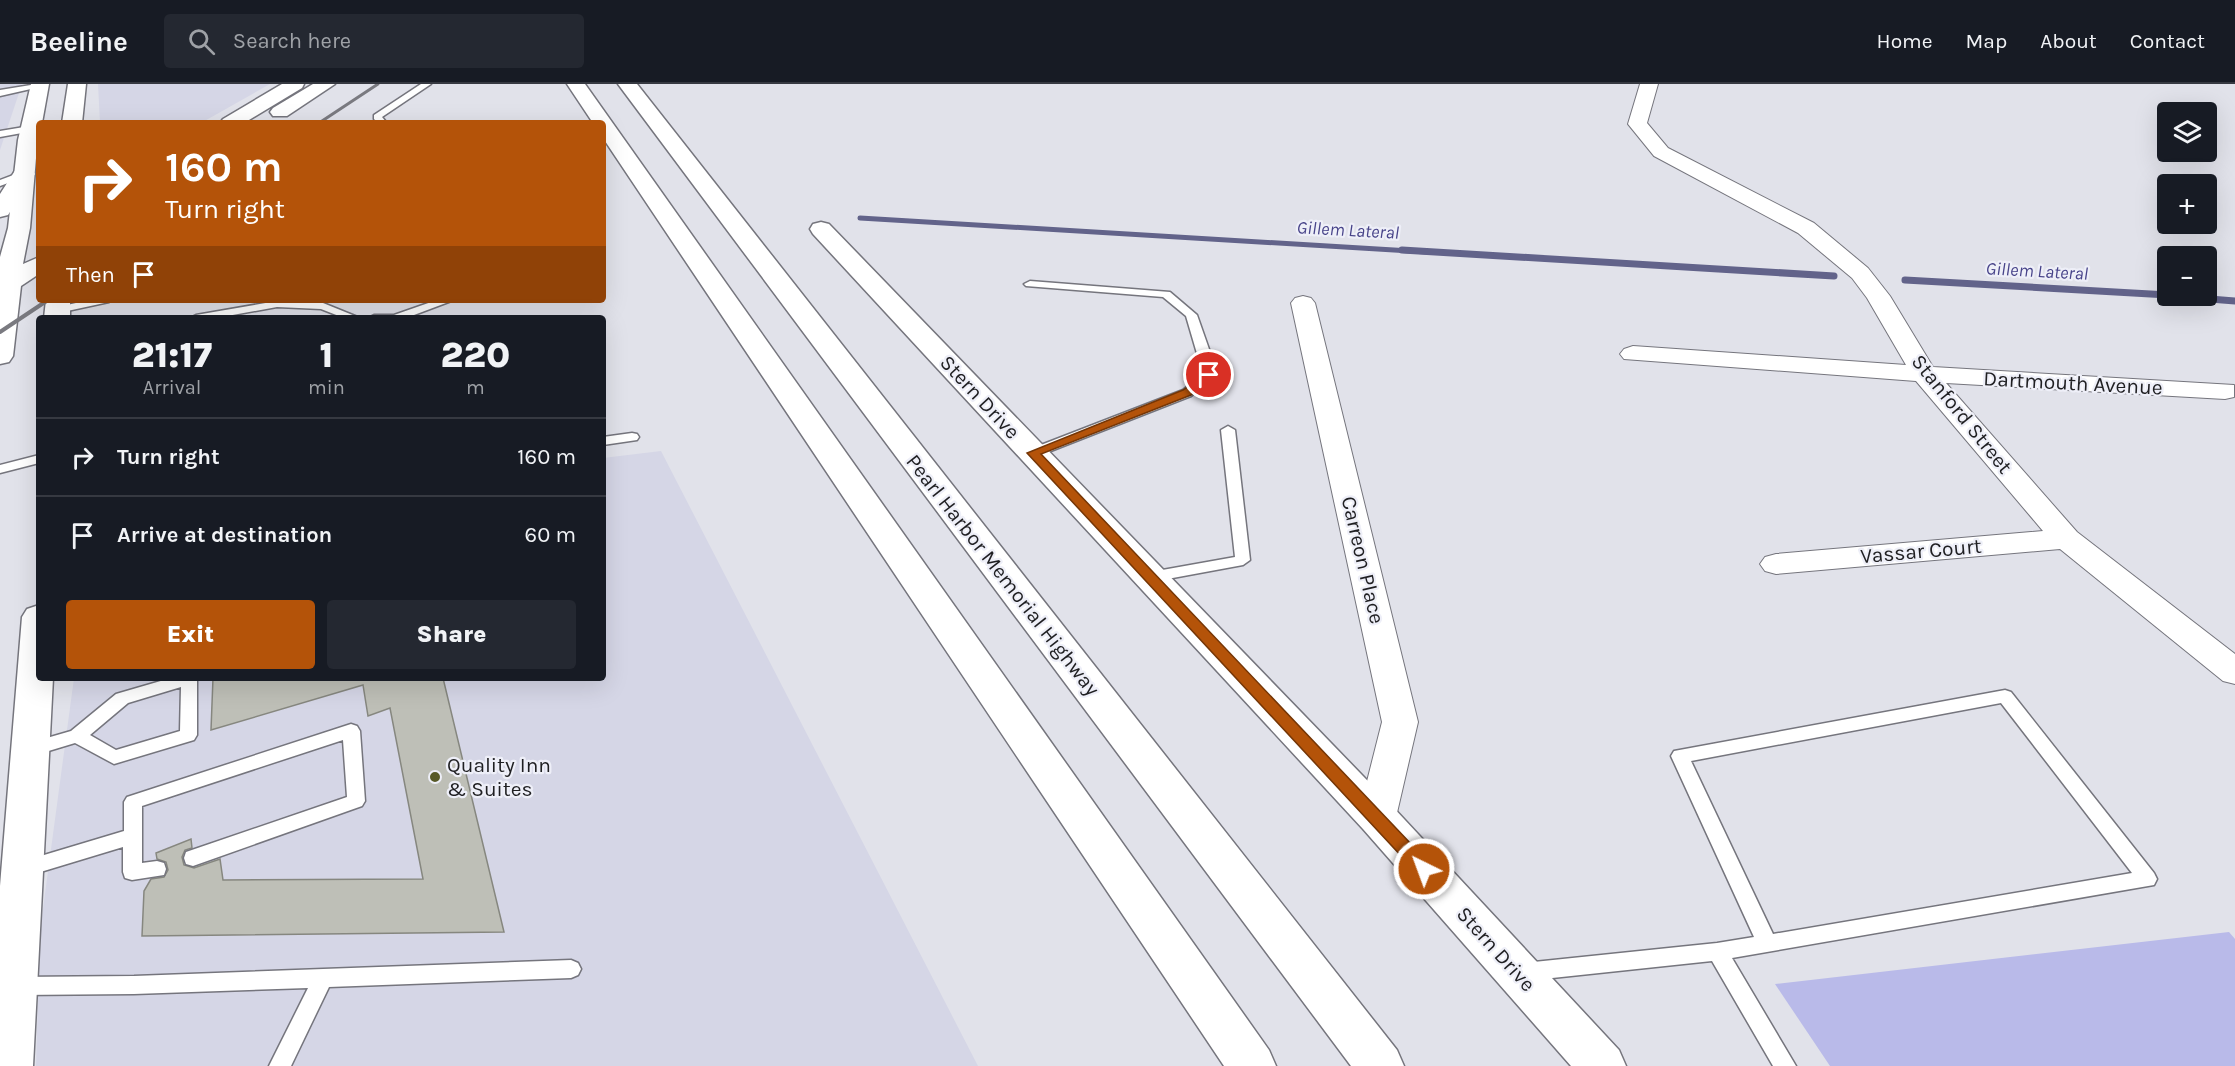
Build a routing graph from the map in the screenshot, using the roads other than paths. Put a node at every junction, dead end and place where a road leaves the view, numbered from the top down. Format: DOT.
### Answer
graph roads {
  1 [pos="77,84"];
  2 [pos="295,84"];
  3 [pos="326,84"];
  4 [pos="427,84"];
  5 [pos="576,84"];
  6 [pos="627,84"];
  7 [pos="1649,84"];
  8 [pos="40,85"];
  9 [pos="0,93"];
  10 [pos="72,120"];
  11 [pos="233,120"];
  12 [pos="269,120"];
  13 [pos="379,120"];
  14 [pos="601,120"];
  15 [pos="606,128"];
  16 [pos="30,129"];
  17 [pos="0,134"];
  18 [pos="24,174"];
  19 [pos="0,183"];
  20 [pos="0,210"];
  21 [pos="821,229"];
  22 [pos="36,243"];
  23 [pos="36,265"];
  24 [pos="5,272"];
  25 [pos="1030,284"];
  26 [pos="89,303"];
  27 [pos="310,303"];
  28 [pos="1303,303"];
  29 [pos="58,309"];
  30 [pos="435,312"];
  31 [pos="213,315"];
  32 [pos="346,315"];
  33 [pos="415,315"];
  34 [pos="1633,354"];
  35 [pos="0,357"];
  36 [pos="1924,374"];
  37 [pos="2225,391"];
  38 [pos="1228,430"];
  39 [pos="632,436"];
  40 [pos="606,440"];
  41 [pos="1033,453"];
  42 [pos="36,460"];
  43 [pos="0,469"];
  44 [pos="2066,539"];
  45 [pos="1776,564"];
  46 [pos="1151,577"];
  47 [pos="2235,672"];
  48 [pos="36,674"];
  49 [pos="182,681"];
  50 [pos="189,681"];
  51 [pos="77,736"];
  52 [pos="32,749"];
  53 [pos="1377,817"];
  54 [pos="133,836"];
  55 [pos="193,858"];
  56 [pos="24,868"];
  57 [pos="157,869"];
  58 [pos="1767,943"];
  59 [pos="1718,952"];
  60 [pos="570,969"];
  61 [pos="1518,973"];
  62 [pos="324,976"];
  63 [pos="7,986"];
  64 [pos="9,1066"];
  65 [pos="280,1066"];
  66 [pos="1252,1066"];
  67 [pos="1380,1066"];
  68 [pos="1602,1066"];
  69 [pos="1785,1066"];
  1 -- 10 [label="main road"];
  2 -- 11 [label="main road"];
  3 -- 12 [label="main road"];
  4 -- 13 [label="lane"];
  5 -- 14 [label="main road"];
  6 -- 67 [label="main road, Pearl Harbor Memorial Highway"];
  7 -- 36 [label="street, Stanford Street"];
  8 -- 9 [label="lane"];
  8 -- 16 [label="main road"];
  15 -- 66 [label="main road"];
  16 -- 17 [label="lane"];
  16 -- 18 [label="main road"];
  18 -- 19 [label="lane"];
  18 -- 20 [label="main road"];
  18 -- 24 [label="main road"];
  21 -- 41 [label="main road, Stern Drive"];
  22 -- 24 [label="main road"];
  23 -- 24 [label="main road"];
  24 -- 35 [label="main road"];
  25 -- 41 [label="lane"];
  26 -- 29 [label="lane"];
  27 -- 31 [label="lane"];
  27 -- 32 [label="lane"];
  28 -- 53 [label="street, Carreon Place"];
  30 -- 33 [label="lane"];
  34 -- 36 [label="street, Dartmouth Avenue"];
  36 -- 37 [label="street, Dartmouth Avenue"];
  36 -- 44 [label="street, Stanford Street"];
  38 -- 46 [label="lane"];
  39 -- 40 [label="lane"];
  41 -- 46 [label="main road, Stern Drive"];
  42 -- 43 [label="lane"];
  44 -- 45 [label="street, Vassar Court"];
  44 -- 47 [label="street, Stanford Street"];
  46 -- 53 [label="main road, Stern Drive"];
  48 -- 52 [label="main road"];
  49 -- 51 [label="lane"];
  50 -- 51 [label="lane"];
  51 -- 52 [label="lane"];
  52 -- 56 [label="main road"];
  53 -- 61 [label="main road, Stern Drive"];
  54 -- 55 [label="lane"];
  54 -- 56 [label="lane"];
  54 -- 57 [label="lane"];
  56 -- 63 [label="main road"];
  58 -- 58 [label="lane"];
  58 -- 59 [label="lane"];
  59 -- 61 [label="lane"];
  59 -- 69 [label="lane"];
  60 -- 62 [label="lane"];
  61 -- 68 [label="main road, Stern Drive"];
  62 -- 63 [label="lane"];
  62 -- 65 [label="lane"];
  63 -- 64 [label="main road"];
}
